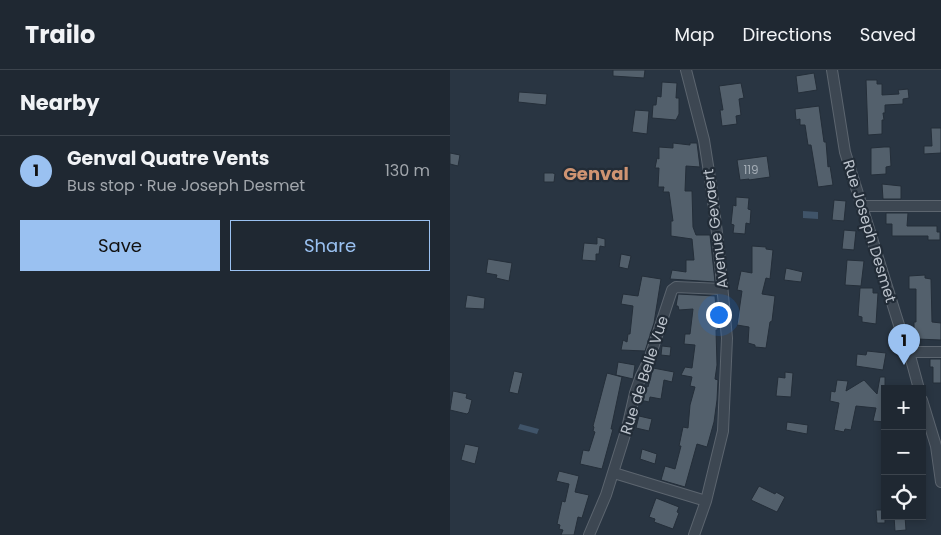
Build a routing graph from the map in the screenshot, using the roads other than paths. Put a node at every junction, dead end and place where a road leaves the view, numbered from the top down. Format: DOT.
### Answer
graph roads {
  1 [pos="686,70"];
  2 [pos="832,70"];
  3 [pos="862,206"];
  4 [pos="941,206"];
  5 [pos="722,289"];
  6 [pos="909,352"];
  7 [pos="941,352"];
  8 [pos="918,385"];
  9 [pos="926,413"];
  10 [pos="614,473"];
  11 [pos="941,482"];
  12 [pos="706,501"];
  13 [pos="589,535"];
  14 [pos="694,535"];
  1 -- 5 [label="street, Avenue Gevaert"];
  2 -- 3 [label="street, Rue Joseph Desmet"];
  3 -- 4 [label="street"];
  3 -- 6 [label="street, Rue Joseph Desmet"];
  5 -- 10 [label="street, Rue de Belle Vue"];
  5 -- 12 [label="street, Avenue Gevaert"];
  6 -- 7 [label="street"];
  6 -- 8 [label="street, Rue Joseph Desmet"];
  9 -- 11 [label="street"];
  10 -- 12 [label="street"];
  10 -- 13 [label="street, Rue de Belle Vue"];
  12 -- 14 [label="street, Avenue Gevaert"];
}
